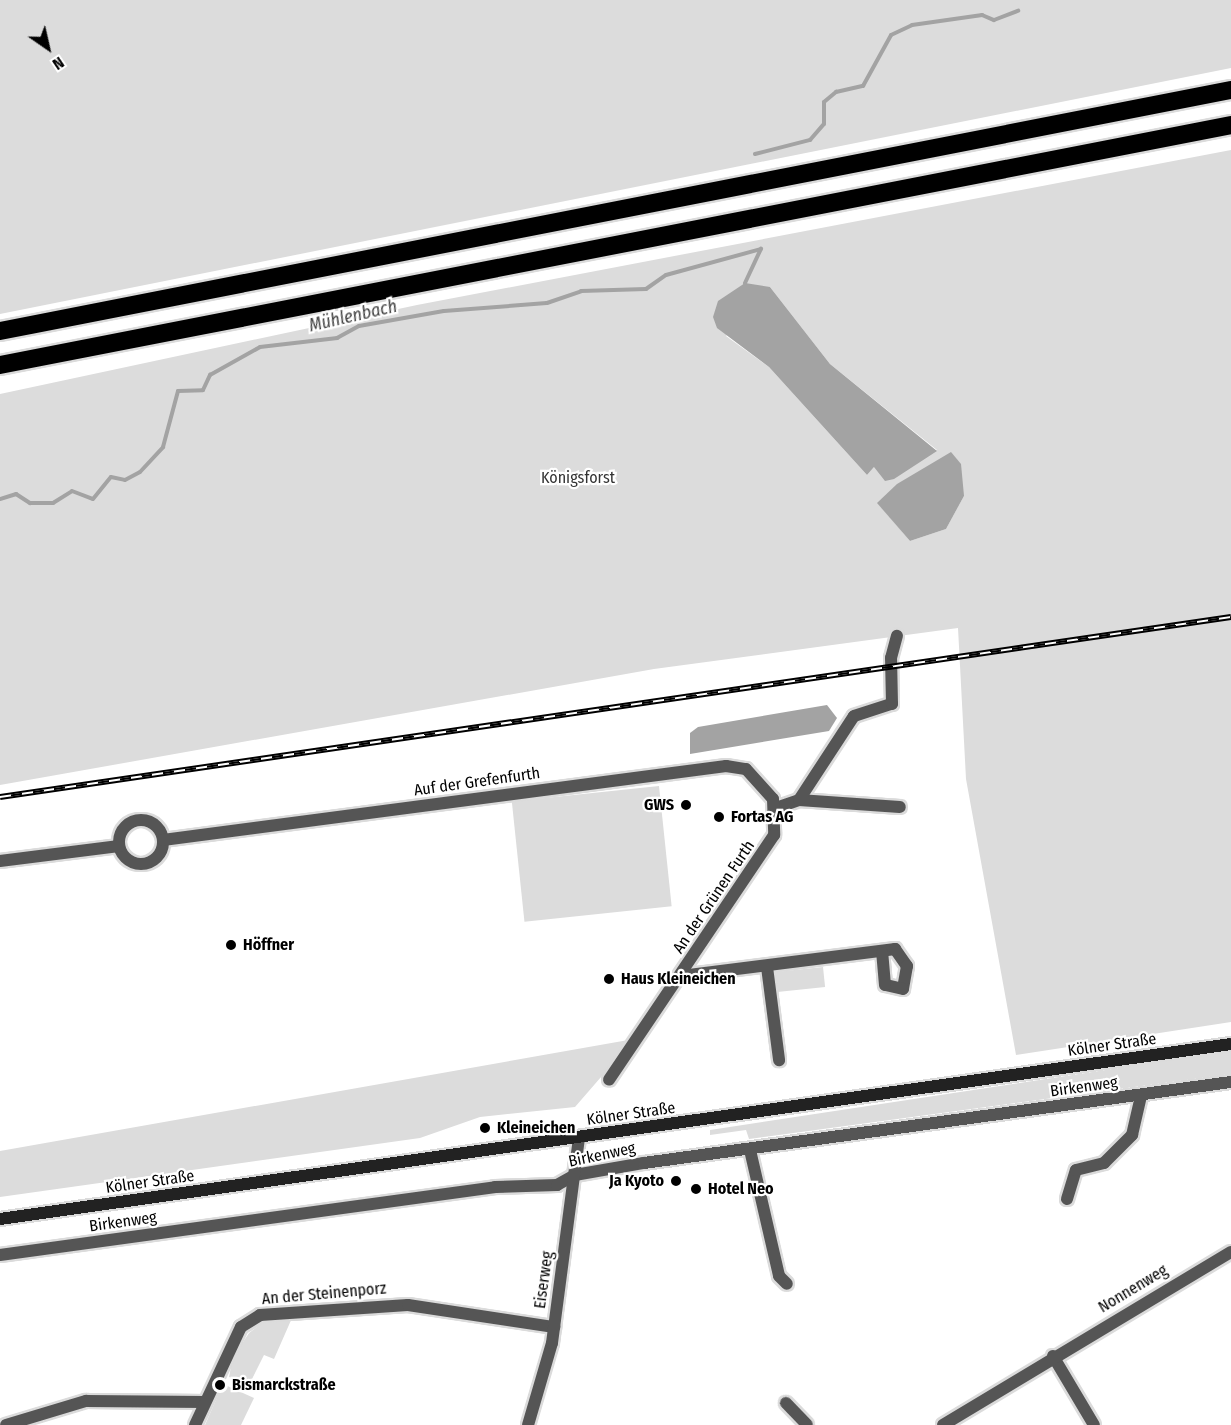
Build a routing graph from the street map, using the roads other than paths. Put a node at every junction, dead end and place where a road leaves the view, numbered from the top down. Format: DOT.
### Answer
graph roads {
  1 [pos="1231,90"];
  2 [pos="1231,125"];
  3 [pos="0,331"];
  4 [pos="0,364"];
  5 [pos="897,636"];
  6 [pos="799,800"];
  7 [pos="900,807"];
  8 [pos="776,808"];
  9 [pos="163,840"];
  10 [pos="119,846"];
  11 [pos="0,861"];
  12 [pos="882,953"];
  13 [pos="767,967"];
  14 [pos="681,976"];
  15 [pos="1231,1044"];
  16 [pos="779,1060"];
  17 [pos="609,1080"];
  18 [pos="1231,1082"];
  19 [pos="1141,1096"];
  20 [pos="579,1138"];
  21 [pos="750,1150"];
  22 [pos="575,1175"];
  23 [pos="1067,1199"];
  24 [pos="0,1219"];
  25 [pos="1231,1252"];
  26 [pos="0,1255"];
  27 [pos="787,1284"];
  28 [pos="554,1327"];
  29 [pos="1053,1356"];
  30 [pos="205,1402"];
  31 [pos="786,1403"];
  32 [pos="6,1425"];
  33 [pos="195,1425"];
  34 [pos="528,1425"];
  35 [pos="807,1425"];
  36 [pos="943,1425"];
  37 [pos="1094,1425"];
  1 -- 3 [label="highway"];
  2 -- 4 [label="highway"];
  5 -- 6 [label="street"];
  6 -- 7 [label="street"];
  6 -- 8 [label="street"];
  8 -- 9 [label="street, Auf der Grefenfurth"];
  8 -- 14 [label="street, An der Grünen Furth"];
  9 -- 10 [label="street"];
  9 -- 10 [label="street"];
  10 -- 11 [label="street"];
  12 -- 13 [label="street"];
  13 -- 14 [label="street"];
  13 -- 16 [label="street"];
  14 -- 17 [label="street, An der Grünen Furth"];
  15 -- 20 [label="main road, Kölner Straße"];
  18 -- 19 [label="street, Birkenweg"];
  19 -- 21 [label="street, Birkenweg"];
  19 -- 23 [label="street, Birkenweg"];
  20 -- 22 [label="street, Eiserweg"];
  20 -- 24 [label="main road, Kölner Straße"];
  21 -- 22 [label="street, Birkenweg"];
  21 -- 27 [label="street"];
  22 -- 26 [label="street, Birkenweg"];
  22 -- 28 [label="street, Eiserweg"];
  25 -- 29 [label="street, Nonnenweg"];
  28 -- 30 [label="street, An der Steinenporz"];
  28 -- 34 [label="street, Eiserweg"];
  29 -- 36 [label="street, Nonnenweg"];
  29 -- 37 [label="street"];
  30 -- 32 [label="street"];
  30 -- 33 [label="street"];
  31 -- 35 [label="street"];
}
